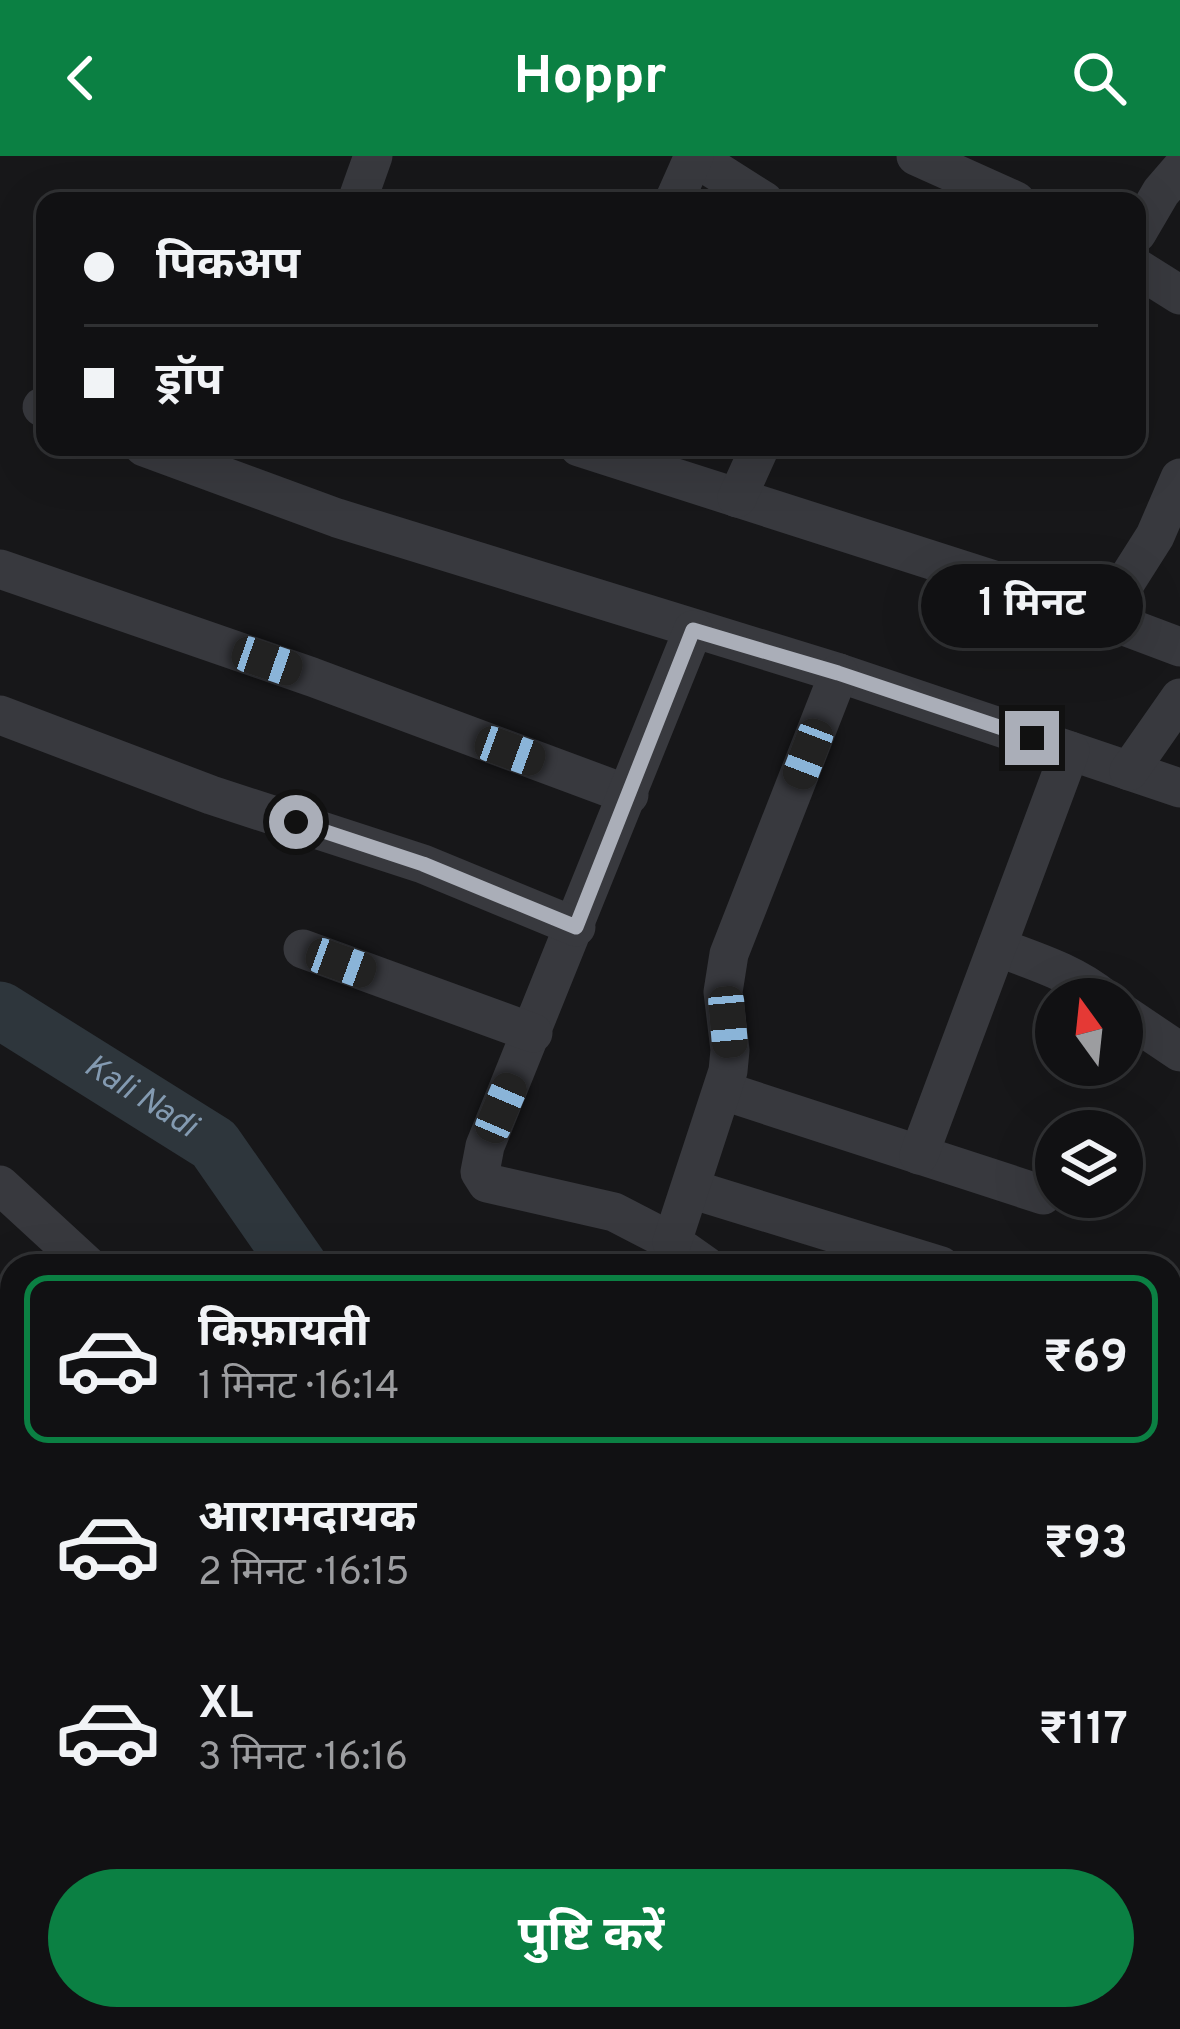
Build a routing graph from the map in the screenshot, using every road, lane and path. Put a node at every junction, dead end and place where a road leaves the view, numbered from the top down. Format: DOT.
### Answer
graph roads {
  1 [pos="374,156"];
  2 [pos="693,156"];
  3 [pos="916,156"];
  4 [pos="1180,170"];
  5 [pos="360,192"];
  6 [pos="678,192"];
  7 [pos="750,192"];
  8 [pos="996,192"];
  9 [pos="1146,218"];
  10 [pos="1146,274"];
  11 [pos="1180,295"];
  12 [pos="178,456"];
  13 [pos="607,456"];
  14 [pos="756,456"];
  15 [pos="1180,478"];
  16 [pos="737,498"];
  17 [pos="0,568"];
  18 [pos="1103,618"];
  19 [pos="693,630"];
  20 [pos="1180,646"];
  21 [pos="838,673"];
  22 [pos="1180,698"];
  23 [pos="0,715"];
  24 [pos="1070,751"];
  25 [pos="1129,771"];
  26 [pos="1180,788"];
  27 [pos="629,795"];
  28 [pos="576,927"];
  29 [pos="997,947"];
  30 [pos="303,949"];
  31 [pos="1073,978"];
  32 [pos="1143,1027"];
  33 [pos="533,1033"];
  34 [pos="1180,1052"];
  35 [pos="724,1091"];
  36 [pos="919,1155"];
  37 [pos="0,1185"];
  38 [pos="691,1189"];
  39 [pos="1035,1192"];
  40 [pos="672,1242"];
  41 [pos="75,1254"];
  42 [pos="689,1254"];
  43 [pos="902,1254"];
  1 -- 5 [label="street"];
  2 -- 6 [label="street"];
  2 -- 7 [label="street"];
  3 -- 8 [label="street"];
  4 -- 9 [label="street"];
  10 -- 11 [label="street"];
  12 -- 19 [label="street"];
  13 -- 16 [label="street"];
  14 -- 16 [label="street"];
  15 -- 18 [label="street"];
  16 -- 18 [label="street"];
  17 -- 27 [label="street"];
  18 -- 20 [label="street"];
  19 -- 21 [label="street"];
  19 -- 27 [label="street"];
  21 -- 24 [label="street"];
  21 -- 35 [label="street"];
  22 -- 25 [label="street"];
  23 -- 28 [label="street"];
  24 -- 25 [label="street"];
  24 -- 29 [label="street"];
  25 -- 26 [label="street"];
  27 -- 28 [label="street"];
  28 -- 33 [label="street"];
  29 -- 31 [label="street"];
  29 -- 36 [label="street"];
  30 -- 33 [label="street"];
  32 -- 34 [label="street"];
  33 -- 40 [label="street"];
  35 -- 36 [label="street"];
  35 -- 38 [label="street"];
  36 -- 39 [label="street"];
  37 -- 41 [label="street"];
  38 -- 40 [label="street"];
  38 -- 43 [label="street"];
  40 -- 42 [label="street"];
}
